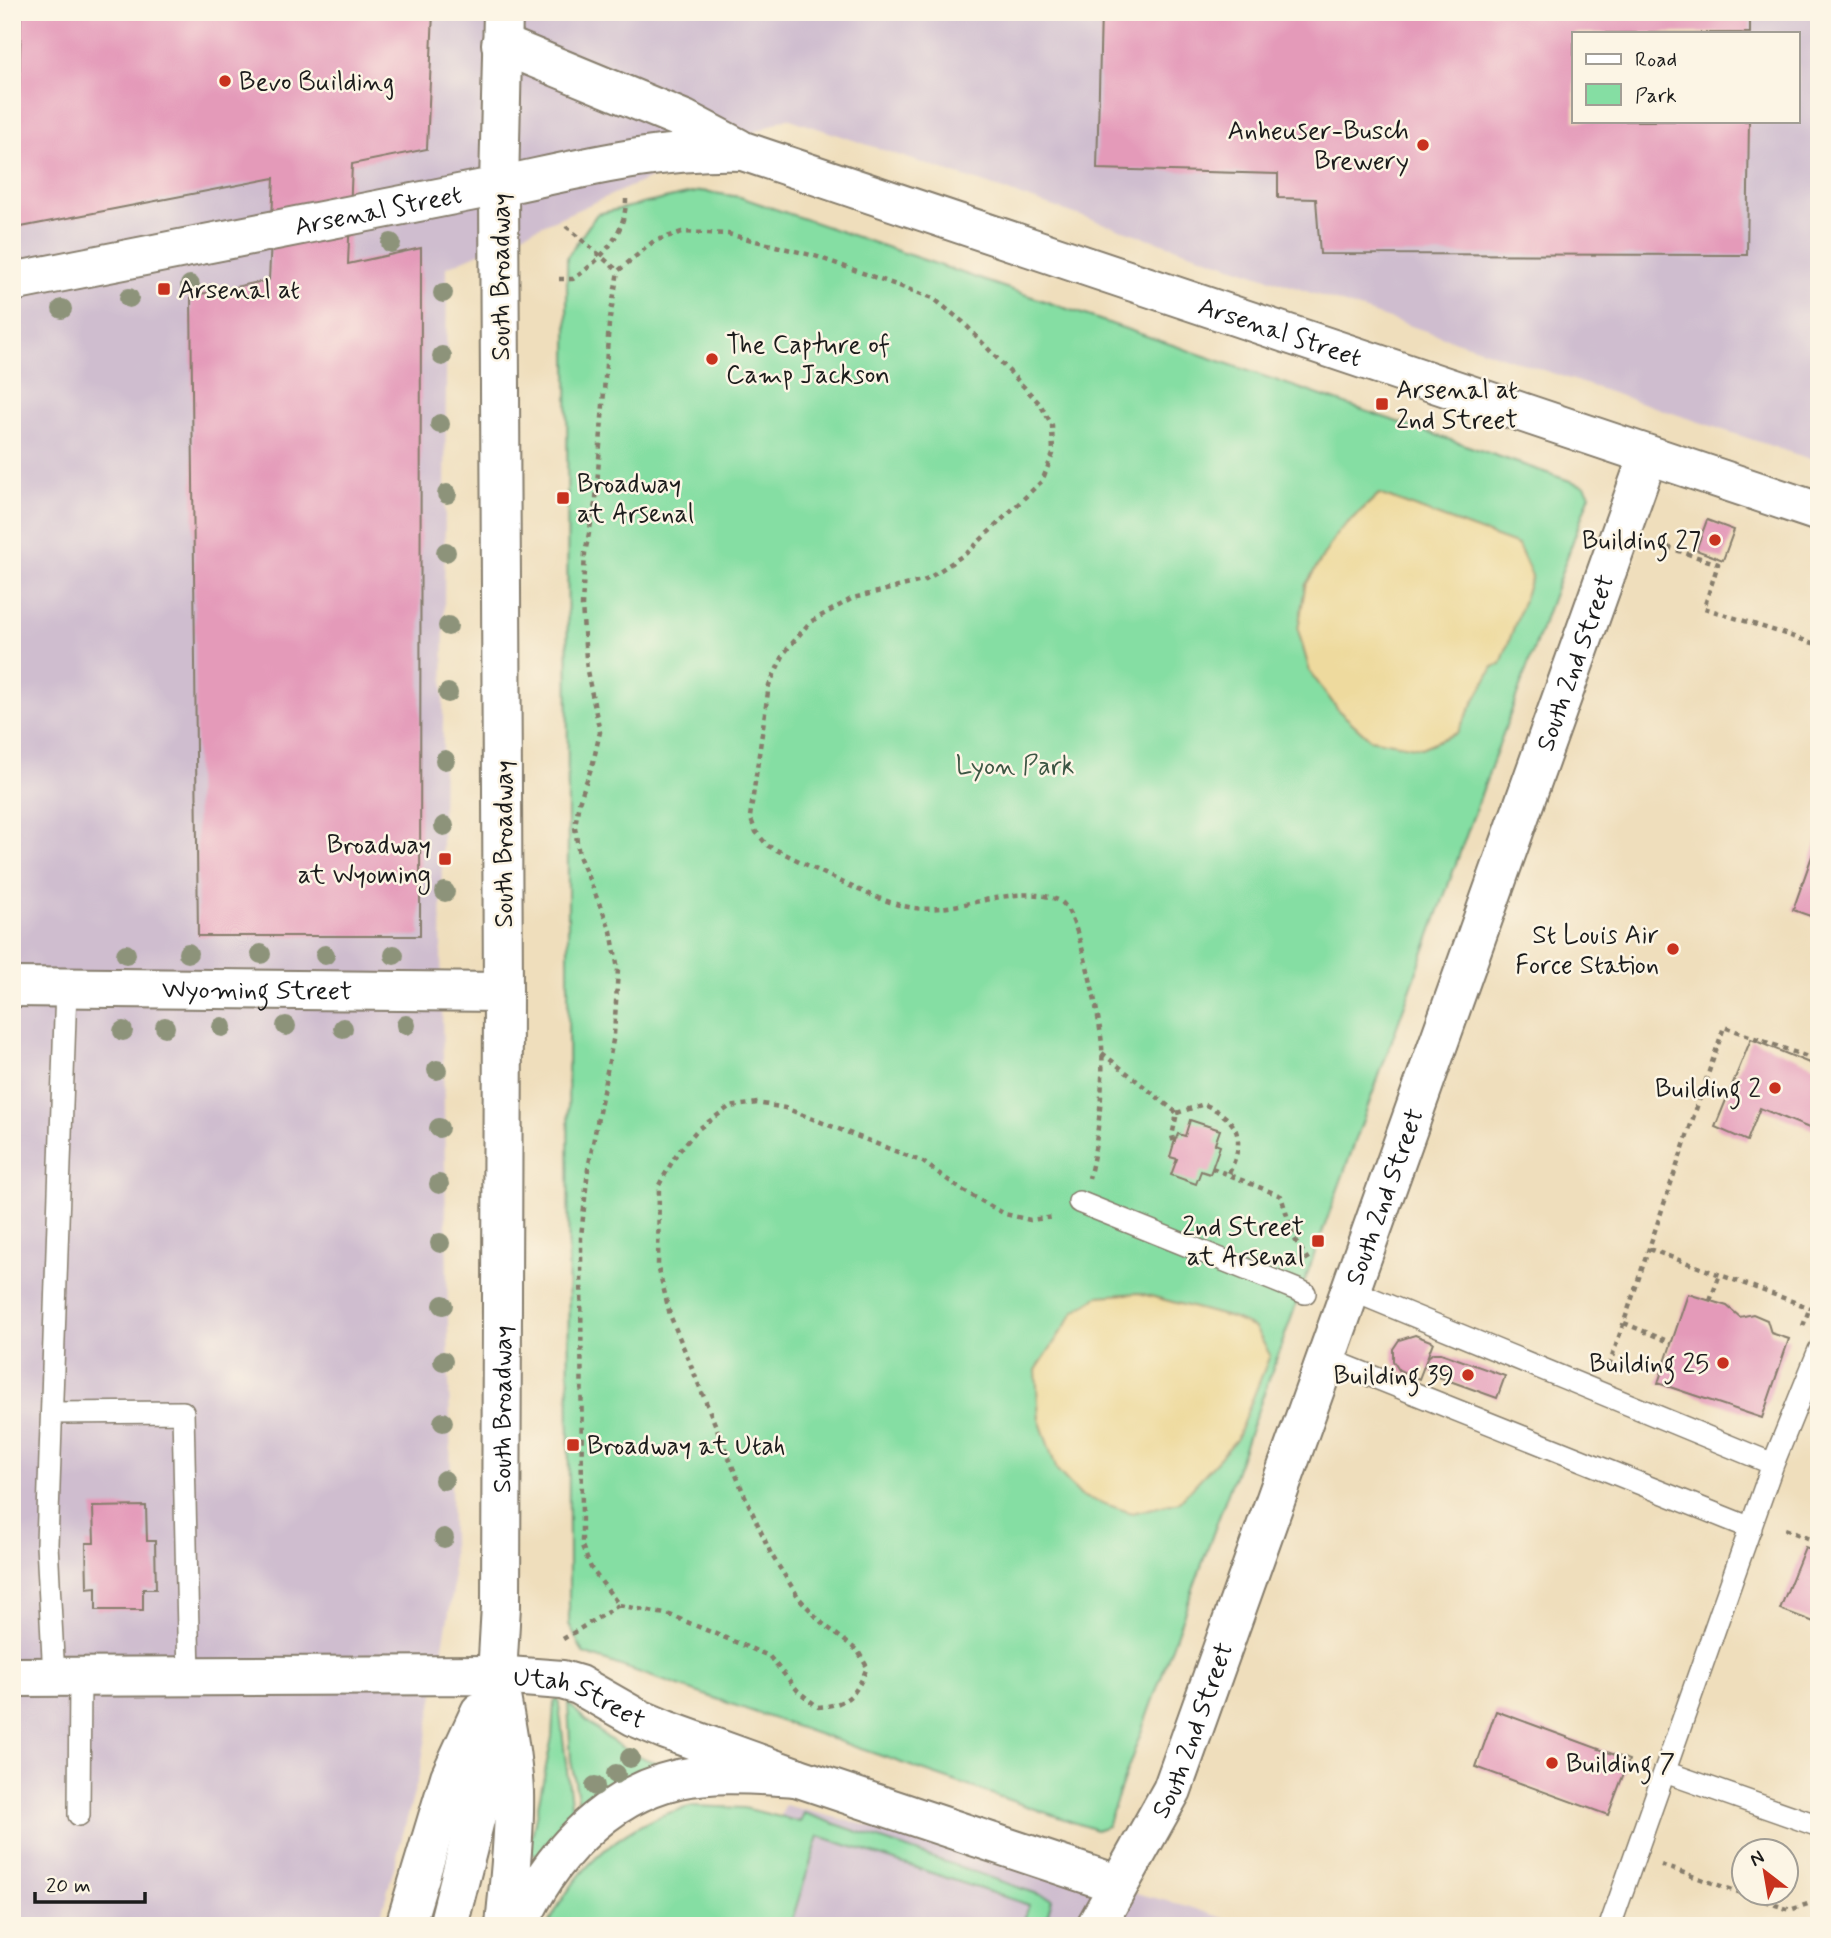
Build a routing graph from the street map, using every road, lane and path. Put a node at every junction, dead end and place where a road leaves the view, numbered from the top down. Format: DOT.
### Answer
graph roads {
  1 [pos="502,28"];
  2 [pos="743,151"];
  3 [pos="499,186"];
  4 [pos="626,198"];
  5 [pos="566,226"];
  6 [pos="602,255"];
  7 [pos="618,271"];
  8 [pos="559,279"];
  9 [pos="12,282"];
  10 [pos="1648,456"];
  11 [pos="1819,512"];
  12 [pos="1621,532"];
  13 [pos="1819,645"];
  14 [pos="12,987"];
  15 [pos="66,988"];
  16 [pos="503,992"];
  17 [pos="1102,1052"];
  18 [pos="1819,1061"];
  19 [pos="1177,1113"];
  20 [pos="1174,1143"];
  21 [pos="1212,1168"];
  22 [pos="1229,1173"];
  23 [pos="1079,1202"];
  24 [pos="1648,1249"];
  25 [pos="1314,1269"];
  26 [pos="1720,1274"];
  27 [pos="1350,1290"];
  28 [pos="1306,1293"];
  29 [pos="1710,1301"];
  30 [pos="1819,1311"];
  31 [pos="1624,1323"];
  32 [pos="1672,1343"];
  33 [pos="1819,1350"];
  34 [pos="1326,1358"];
  35 [pos="1608,1371"];
  36 [pos="52,1413"];
  37 [pos="1773,1464"];
  38 [pos="1751,1528"];
  39 [pos="1785,1530"];
  40 [pos="1819,1543"];
  41 [pos="619,1605"];
  42 [pos="564,1639"];
  43 [pos="189,1675"];
  44 [pos="497,1675"];
  45 [pos="12,1677"];
  46 [pos="67,1677"];
  47 [pos="1665,1772"];
  48 [pos="796,1777"];
  49 [pos="79,1815"];
  50 [pos="1819,1826"];
  51 [pos="1659,1864"];
  52 [pos="1117,1884"];
  53 [pos="1819,1900"];
  54 [pos="405,1926"];
  55 [pos="448,1926"];
  56 [pos="505,1926"];
  57 [pos="518,1926"];
  58 [pos="1096,1926"];
  59 [pos="1610,1926"];
  1 -- 2 [label="main road, Arsenal Street"];
  1 -- 3 [label="main road, South Broadway"];
  2 -- 3 [label="main road, Arsenal Street"];
  2 -- 10 [label="main road, Arsenal Street"];
  3 -- 9 [label="main road, Arsenal Street"];
  3 -- 16 [label="main road, South Broadway"];
  4 -- 6 [label="path"];
  5 -- 6 [label="path"];
  6 -- 7 [label="path"];
  6 -- 8 [label="path"];
  7 -- 17 [label="path"];
  7 -- 41 [label="path"];
  10 -- 11 [label="main road, Arsenal Street"];
  10 -- 12 [label="main road, South 2nd Street"];
  12 -- 13 [label="path"];
  12 -- 27 [label="main road, South 2nd Street"];
  14 -- 15 [label="main road, Wyoming Street"];
  15 -- 16 [label="main road, Wyoming Street"];
  15 -- 36 [label="lane"];
  16 -- 44 [label="main road, South Broadway"];
  17 -- 19 [label="path"];
  17 -- 23 [label="path"];
  18 -- 24 [label="path"];
  19 -- 20 [label="path"];
  19 -- 22 [label="path"];
  21 -- 22 [label="path"];
  22 -- 25 [label="path"];
  23 -- 28 [label="lane"];
  23 -- 41 [label="path"];
  24 -- 26 [label="path"];
  24 -- 31 [label="path"];
  26 -- 29 [label="path"];
  26 -- 30 [label="path"];
  27 -- 34 [label="main road, South 2nd Street"];
  27 -- 37 [label="lane"];
  31 -- 32 [label="path"];
  31 -- 35 [label="path"];
  33 -- 37 [label="lane"];
  34 -- 38 [label="lane"];
  34 -- 52 [label="main road, South 2nd Street"];
  36 -- 43 [label="lane"];
  36 -- 46 [label="lane"];
  37 -- 38 [label="lane"];
  38 -- 47 [label="lane"];
  39 -- 40 [label="path"];
  41 -- 42 [label="path"];
  43 -- 44 [label="main road, Utah Street"];
  43 -- 46 [label="main road, Utah Street"];
  44 -- 48 [label="main road, Utah Street"];
  44 -- 54 [label="main road, South Broadway"];
  44 -- 55 [label="main road, South Broadway"];
  44 -- 56 [label="main road"];
  45 -- 46 [label="main road, Utah Street"];
  46 -- 49 [label="lane"];
  47 -- 50 [label="lane"];
  47 -- 59 [label="lane"];
  48 -- 52 [label="main road, Utah Street"];
  48 -- 57 [label="main road"];
  51 -- 53 [label="path"];
  52 -- 58 [label="main road, South 2nd Street"];
}
